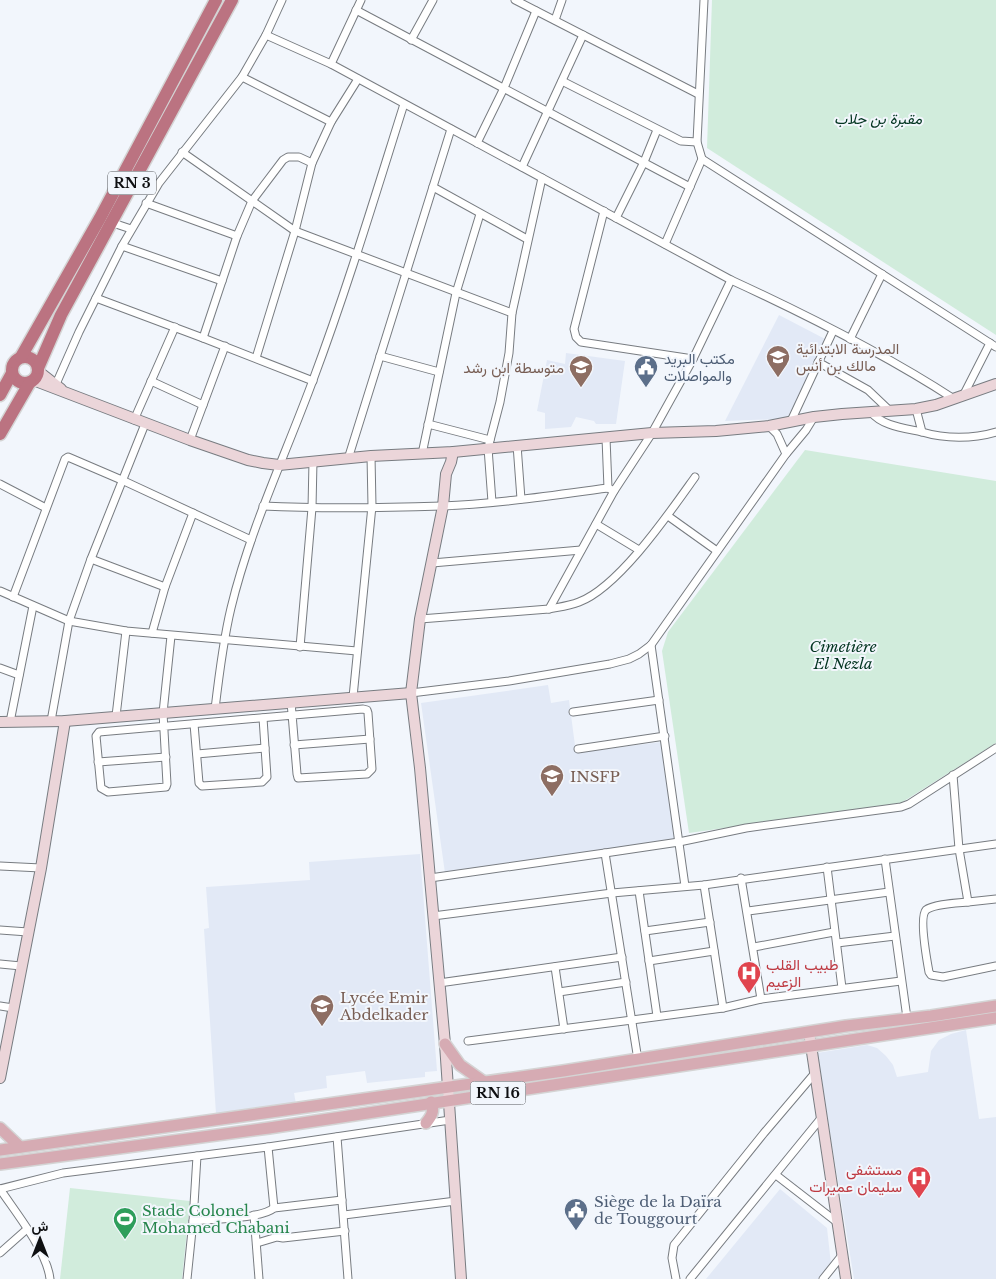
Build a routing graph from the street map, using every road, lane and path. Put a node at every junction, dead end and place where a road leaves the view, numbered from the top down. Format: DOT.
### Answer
graph roads {
  1 [pos="216,0"];
  2 [pos="232,0"];
  3 [pos="282,0"];
  4 [pos="361,0"];
  5 [pos="433,0"];
  6 [pos="515,0"];
  7 [pos="562,0"];
  8 [pos="704,0"];
  9 [pos="356,10"];
  10 [pos="536,11"];
  11 [pos="555,20"];
  12 [pos="266,35"];
  13 [pos="583,35"];
  14 [pos="412,40"];
  15 [pos="331,64"];
  16 [pos="242,77"];
  17 [pos="358,79"];
  18 [pos="562,81"];
  19 [pos="504,88"];
  20 [pos="698,94"];
  21 [pos="404,104"];
  22 [pos="548,111"];
  23 [pos="331,122"];
  24 [pos="451,129"];
  25 [pos="657,130"];
  26 [pos="697,142"];
  27 [pos="477,143"];
  28 [pos="182,152"];
  29 [pos="702,159"];
  30 [pos="644,162"];
  31 [pos="312,163"];
  32 [pos="522,167"];
  33 [pos="542,178"];
  34 [pos="690,186"];
  35 [pos="433,187"];
  36 [pos="252,201"];
  37 [pos="146,202"];
  38 [pos="604,210"];
  39 [pos="480,214"];
  40 [pos="616,218"];
  41 [pos="105,220"];
  42 [pos="131,229"];
  43 [pos="295,231"];
  44 [pos="237,236"];
  45 [pos="527,239"];
  46 [pos="665,244"];
  47 [pos="122,246"];
  48 [pos="356,256"];
  49 [pos="406,273"];
  50 [pos="882,274"];
  51 [pos="731,280"];
  52 [pos="222,281"];
  53 [pos="456,293"];
  54 [pos="96,298"];
  55 [pos="512,313"];
  56 [pos="175,327"];
  57 [pos="833,331"];
  58 [pos="203,338"];
  59 [pos="850,339"];
  60 [pos="993,345"];
  61 [pos="225,346"];
  62 [pos="380,356"];
  63 [pos="21,357"];
  64 [pos="256,358"];
  65 [pos="693,359"];
  66 [pos="818,362"];
  67 [pos="439,372"];
  68 [pos="12,373"];
  69 [pos="35,376"];
  70 [pos="151,381"];
  71 [pos="313,381"];
  72 [pos="996,384"];
  73 [pos="60,388"];
  74 [pos="0,395"];
  75 [pos="958,397"];
  76 [pos="203,405"];
  77 [pos="916,409"];
  78 [pos="890,410"];
  79 [pos="870,412"];
  80 [pos="814,417"];
  81 [pos="134,420"];
  82 [pos="791,421"];
  83 [pos="145,424"];
  84 [pos="428,424"];
  85 [pos="770,426"];
  86 [pos="922,432"];
  87 [pos="996,432"];
  88 [pos="652,433"];
  89 [pos="0,434"];
  90 [pos="606,438"];
  91 [pos="190,440"];
  92 [pos="489,444"];
  93 [pos="517,445"];
  94 [pos="453,452"];
  95 [pos="441,453"];
  96 [pos="422,454"];
  97 [pos="786,454"];
  98 [pos="371,456"];
  99 [pos="348,458"];
  100 [pos="313,461"];
  101 [pos="278,465"];
  102 [pos="446,474"];
  103 [pos="695,476"];
  104 [pos="124,481"];
  105 [pos="0,484"];
  106 [pos="611,490"];
  107 [pos="521,499"];
  108 [pos="492,502"];
  109 [pos="263,506"];
  110 [pos="372,506"];
  111 [pos="442,506"];
  112 [pos="46,508"];
  113 [pos="312,508"];
  114 [pos="194,513"];
  115 [pos="668,516"];
  116 [pos="596,524"];
  117 [pos="251,540"];
  118 [pos="581,550"];
  119 [pos="639,550"];
  120 [pos="717,551"];
  121 [pos="91,559"];
  122 [pos="432,563"];
  123 [pos="165,587"];
  124 [pos="0,591"];
  125 [pos="13,597"];
  126 [pos="32,606"];
  127 [pos="549,609"];
  128 [pos="420,619"];
  129 [pos="69,620"];
  130 [pos="126,631"];
  131 [pos="152,633"];
  132 [pos="171,636"];
  133 [pos="225,640"];
  134 [pos="652,645"];
  135 [pos="300,647"];
  136 [pos="357,651"];
  137 [pos="0,668"];
  138 [pos="19,675"];
  139 [pos="411,693"];
  140 [pos="353,697"];
  141 [pos="659,700"];
  142 [pos="291,702"];
  143 [pos="215,708"];
  144 [pos="573,712"];
  145 [pos="163,713"];
  146 [pos="292,715"];
  147 [pos="116,716"];
  148 [pos="263,718"];
  149 [pos="51,721"];
  150 [pos="66,721"];
  151 [pos="5,722"];
  152 [pos="194,724"];
  153 [pos="164,727"];
  154 [pos="665,736"];
  155 [pos="370,739"];
  156 [pos="294,745"];
  157 [pos="265,748"];
  158 [pos="996,748"];
  159 [pos="578,749"];
  160 [pos="197,754"];
  161 [pos="166,757"];
  162 [pos="98,762"];
  163 [pos="953,775"];
  164 [pos="679,842"];
  165 [pos="996,844"];
  166 [pos="960,849"];
  167 [pos="605,853"];
  168 [pos="885,859"];
  169 [pos="0,866"];
  170 [pos="827,867"];
  171 [pos="41,868"];
  172 [pos="430,878"];
  173 [pos="742,878"];
  174 [pos="704,885"];
  175 [pos="685,886"];
  176 [pos="639,891"];
  177 [pos="889,892"];
  178 [pos="612,894"];
  179 [pos="830,899"];
  180 [pos="996,899"];
  181 [pos="968,902"];
  182 [pos="748,911"];
  183 [pos="433,916"];
  184 [pos="710,922"];
  185 [pos="0,930"];
  186 [pos="645,931"];
  187 [pos="28,932"];
  188 [pos="834,932"];
  189 [pos="895,936"];
  190 [pos="837,943"];
  191 [pos="754,948"];
  192 [pos="714,952"];
  193 [pos="622,957"];
  194 [pos="649,961"];
  195 [pos="0,964"];
  196 [pos="22,966"];
  197 [pos="996,966"];
  198 [pos="555,967"];
  199 [pos="901,981"];
  200 [pos="626,982"];
  201 [pos="439,984"];
  202 [pos="842,988"];
  203 [pos="559,992"];
  204 [pos="761,999"];
  205 [pos="0,1006"];
  206 [pos="996,1006"];
  207 [pos="13,1008"];
  208 [pos="723,1008"];
  209 [pos="657,1016"];
  210 [pos="907,1018"];
  211 [pos="996,1018"];
  212 [pos="632,1020"];
  213 [pos="564,1029"];
  214 [pos="809,1032"];
  215 [pos="468,1041"];
  216 [pos="445,1044"];
  217 [pos="810,1047"];
  218 [pos="638,1060"];
  219 [pos="815,1073"];
  220 [pos="0,1078"];
  221 [pos="484,1082"];
  222 [pos="448,1087"];
  223 [pos="448,1100"];
  224 [pos="431,1102"];
  225 [pos="822,1117"];
  226 [pos="450,1120"];
  227 [pos="426,1123"];
  228 [pos="0,1128"];
  229 [pos="337,1136"];
  230 [pos="20,1147"];
  231 [pos="268,1147"];
  232 [pos="0,1150"];
  233 [pos="196,1156"];
  234 [pos="0,1164"];
  235 [pos="776,1175"];
  236 [pos="0,1189"];
  237 [pos="342,1200"];
  238 [pos="456,1201"];
  239 [pos="274,1208"];
  240 [pos="344,1214"];
  241 [pos="254,1215"];
  242 [pos="193,1221"];
  243 [pos="838,1223"];
  244 [pos="27,1229"];
  245 [pos="345,1231"];
  246 [pos="257,1244"];
  247 [pos="0,1253"];
  248 [pos="843,1254"];
  249 [pos="694,1278"];
  250 [pos="50,1279"];
  251 [pos="187,1279"];
  252 [pos="259,1279"];
  253 [pos="348,1279"];
  254 [pos="461,1279"];
  255 [pos="676,1279"];
  256 [pos="822,1279"];
  257 [pos="846,1279"];
  1 -- 41 [label="highway, RN 3"];
  2 -- 41 [label="highway, RN 3"];
  3 -- 12 [label="street"];
  4 -- 9 [label="street"];
  5 -- 14 [label="street"];
  6 -- 10 [label="street"];
  7 -- 11 [label="street"];
  8 -- 20 [label="street"];
  9 -- 14 [label="street"];
  9 -- 15 [label="street"];
  10 -- 11 [label="street"];
  10 -- 19 [label="street"];
  11 -- 13 [label="street"];
  12 -- 15 [label="street"];
  12 -- 16 [label="street"];
  13 -- 18 [label="street"];
  13 -- 20 [label="street"];
  14 -- 19 [label="street"];
  15 -- 17 [label="street"];
  16 -- 23 [label="street"];
  16 -- 28 [label="street"];
  17 -- 21 [label="street"];
  17 -- 23 [label="street"];
  18 -- 22 [label="street"];
  18 -- 25 [label="street"];
  19 -- 22 [label="street"];
  19 -- 27 [label="street"];
  20 -- 26 [label="street"];
  21 -- 24 [label="street"];
  21 -- 48 [label="street"];
  22 -- 30 [label="street"];
  22 -- 32 [label="street"];
  23 -- 31 [label="street"];
  24 -- 27 [label="street"];
  24 -- 35 [label="street"];
  25 -- 26 [label="street"];
  25 -- 30 [label="street"];
  26 -- 29 [label="street"];
  27 -- 32 [label="street"];
  28 -- 36 [label="street"];
  28 -- 37 [label="street"];
  29 -- 34 [label="street"];
  29 -- 50 [label="street"];
  30 -- 34 [label="street"];
  30 -- 40 [label="street"];
  31 -- 36 [label="street"];
  31 -- 43 [label="street"];
  32 -- 33 [label="street"];
  33 -- 38 [label="street"];
  33 -- 45 [label="street"];
  34 -- 46 [label="street"];
  35 -- 39 [label="street"];
  35 -- 49 [label="street"];
  36 -- 43 [label="street"];
  36 -- 44 [label="street"];
  37 -- 42 [label="street"];
  37 -- 44 [label="street"];
  38 -- 40 [label="street"];
  38 -- 65 [label="street"];
  39 -- 45 [label="street"];
  39 -- 53 [label="street"];
  40 -- 46 [label="street"];
  41 -- 42 [label="street"];
  41 -- 63 [label="highway, RN 3"];
  41 -- 69 [label="highway, RN 3"];
  42 -- 47 [label="street"];
  43 -- 48 [label="street"];
  43 -- 64 [label="street"];
  44 -- 52 [label="street"];
  45 -- 55 [label="street"];
  46 -- 51 [label="street"];
  47 -- 52 [label="street"];
  47 -- 54 [label="street"];
  48 -- 49 [label="street"];
  48 -- 71 [label="street"];
  49 -- 53 [label="street"];
  49 -- 62 [label="street"];
  50 -- 59 [label="street"];
  50 -- 60 [label="street"];
  51 -- 57 [label="street"];
  51 -- 65 [label="street"];
  52 -- 58 [label="street"];
  53 -- 55 [label="street"];
  53 -- 67 [label="street"];
  54 -- 56 [label="street"];
  54 -- 73 [label="street"];
  55 -- 92 [label="street"];
  56 -- 58 [label="street"];
  56 -- 70 [label="street"];
  57 -- 59 [label="street"];
  57 -- 66 [label="street"];
  58 -- 61 [label="street"];
  59 -- 75 [label="street"];
  60 -- 75 [label="street"];
  61 -- 64 [label="street"];
  61 -- 76 [label="street"];
  62 -- 67 [label="street"];
  62 -- 99 [label="street"];
  63 -- 68 [label="highway"];
  63 -- 69 [label="highway"];
  64 -- 71 [label="street"];
  65 -- 88 [label="street"];
  66 -- 78 [label="street"];
  66 -- 82 [label="street"];
  67 -- 84 [label="street"];
  68 -- 69 [label="highway"];
  68 -- 74 [label="highway"];
  69 -- 73 [label="street"];
  69 -- 89 [label="highway, RN 3"];
  70 -- 76 [label="street"];
  70 -- 81 [label="street"];
  71 -- 101 [label="street"];
  72 -- 75 [label="street"];
  73 -- 81 [label="street"];
  75 -- 77 [label="street"];
  76 -- 91 [label="street"];
  77 -- 78 [label="street"];
  77 -- 86 [label="street"];
  78 -- 79 [label="street"];
  79 -- 80 [label="street"];
  79 -- 86 [label="street"];
  80 -- 82 [label="street"];
  80 -- 97 [label="street"];
  81 -- 83 [label="street"];
  82 -- 85 [label="street"];
  83 -- 91 [label="street"];
  83 -- 104 [label="street"];
  84 -- 92 [label="street"];
  84 -- 96 [label="street"];
  85 -- 88 [label="street"];
  85 -- 97 [label="street"];
  86 -- 87 [label="street"];
  88 -- 90 [label="street"];
  88 -- 106 [label="street"];
  90 -- 93 [label="street"];
  90 -- 106 [label="street"];
  91 -- 101 [label="street"];
  92 -- 93 [label="street"];
  92 -- 94 [label="street"];
  92 -- 108 [label="street"];
  93 -- 107 [label="street"];
  94 -- 95 [label="street"];
  94 -- 102 [label="street"];
  95 -- 96 [label="street"];
  95 -- 102 [label="street"];
  96 -- 98 [label="street"];
  97 -- 120 [label="street"];
  98 -- 99 [label="street"];
  98 -- 110 [label="street"];
  99 -- 100 [label="street"];
  100 -- 101 [label="street"];
  100 -- 113 [label="street"];
  101 -- 109 [label="street"];
  102 -- 111 [label="street"];
  103 -- 115 [label="street"];
  104 -- 112 [label="street"];
  104 -- 114 [label="street"];
  104 -- 121 [label="street"];
  105 -- 112 [label="street"];
  106 -- 107 [label="street"];
  106 -- 116 [label="street"];
  107 -- 108 [label="street"];
  108 -- 111 [label="street"];
  109 -- 113 [label="street"];
  109 -- 117 [label="street"];
  110 -- 111 [label="street"];
  110 -- 113 [label="street"];
  110 -- 136 [label="street"];
  111 -- 122 [label="street"];
  112 -- 125 [label="street"];
  113 -- 135 [label="street"];
  114 -- 117 [label="street"];
  114 -- 123 [label="street"];
  115 -- 119 [label="street"];
  115 -- 120 [label="street"];
  116 -- 118 [label="street"];
  116 -- 119 [label="street"];
  117 -- 133 [label="street"];
  118 -- 122 [label="street"];
  118 -- 127 [label="street"];
  119 -- 127 [label="street"];
  120 -- 134 [label="street"];
  121 -- 123 [label="street"];
  121 -- 129 [label="street"];
  122 -- 128 [label="street"];
  123 -- 131 [label="street"];
  124 -- 125 [label="street"];
  125 -- 126 [label="street"];
  126 -- 129 [label="street"];
  126 -- 138 [label="street"];
  127 -- 128 [label="street"];
  128 -- 139 [label="street"];
  129 -- 130 [label="street"];
  129 -- 149 [label="street"];
  130 -- 131 [label="street"];
  130 -- 147 [label="street"];
  131 -- 132 [label="street"];
  132 -- 133 [label="street"];
  132 -- 145 [label="street"];
  133 -- 135 [label="street"];
  133 -- 143 [label="street"];
  134 -- 139 [label="street"];
  134 -- 141 [label="street"];
  135 -- 136 [label="street"];
  136 -- 140 [label="street"];
  137 -- 138 [label="street"];
  138 -- 151 [label="street"];
  139 -- 140 [label="street"];
  139 -- 172 [label="street"];
  140 -- 142 [label="street"];
  141 -- 144 [label="street"];
  141 -- 154 [label="street"];
  142 -- 143 [label="street"];
  142 -- 146 [label="street"];
  143 -- 145 [label="street"];
  145 -- 147 [label="street"];
  145 -- 153 [label="street"];
  146 -- 148 [label="street"];
  146 -- 155 [label="street"];
  146 -- 156 [label="street"];
  147 -- 150 [label="street"];
  148 -- 152 [label="street"];
  148 -- 157 [label="street"];
  149 -- 150 [label="street"];
  149 -- 151 [label="street"];
  150 -- 171 [label="street"];
  152 -- 153 [label="street"];
  152 -- 160 [label="street"];
  153 -- 161 [label="street"];
  153 -- 162 [label="street"];
  154 -- 159 [label="street"];
  154 -- 164 [label="street"];
  155 -- 156 [label="street"];
  155 -- 156 [label="street"];
  157 -- 160 [label="street"];
  157 -- 160 [label="street"];
  158 -- 163 [label="street"];
  161 -- 162 [label="street"];
  161 -- 162 [label="street"];
  163 -- 164 [label="street"];
  163 -- 166 [label="street"];
  164 -- 167 [label="street"];
  164 -- 175 [label="street"];
  165 -- 166 [label="street"];
  166 -- 168 [label="street"];
  166 -- 181 [label="street"];
  167 -- 172 [label="street"];
  167 -- 178 [label="street"];
  168 -- 170 [label="street"];
  168 -- 177 [label="street"];
  169 -- 171 [label="street"];
  170 -- 173 [label="street"];
  170 -- 179 [label="street"];
  171 -- 187 [label="street"];
  172 -- 183 [label="street"];
  173 -- 174 [label="street"];
  173 -- 182 [label="street"];
  174 -- 175 [label="street"];
  174 -- 184 [label="street"];
  175 -- 176 [label="street"];
  176 -- 178 [label="street"];
  176 -- 186 [label="street"];
  177 -- 179 [label="street"];
  177 -- 189 [label="street"];
  178 -- 183 [label="street"];
  178 -- 193 [label="street"];
  179 -- 182 [label="street"];
  179 -- 188 [label="street"];
  180 -- 181 [label="street"];
  181 -- 197 [label="street"];
  182 -- 191 [label="street"];
  183 -- 201 [label="street"];
  184 -- 186 [label="street"];
  184 -- 192 [label="street"];
  185 -- 187 [label="street"];
  186 -- 194 [label="street"];
  187 -- 196 [label="street"];
  188 -- 190 [label="street"];
  188 -- 191 [label="street"];
  189 -- 190 [label="street"];
  189 -- 199 [label="street"];
  190 -- 202 [label="street"];
  191 -- 204 [label="street"];
  192 -- 194 [label="street"];
  192 -- 208 [label="street"];
  193 -- 198 [label="street"];
  193 -- 200 [label="street"];
  194 -- 209 [label="street"];
  195 -- 196 [label="street"];
  196 -- 207 [label="street"];
  198 -- 201 [label="street"];
  198 -- 203 [label="street"];
  199 -- 202 [label="street"];
  199 -- 210 [label="street"];
  200 -- 203 [label="street"];
  200 -- 212 [label="street"];
  201 -- 216 [label="street"];
  202 -- 204 [label="street"];
  203 -- 213 [label="street"];
  204 -- 208 [label="street"];
  205 -- 207 [label="street"];
  206 -- 210 [label="main road, RN 16"];
  207 -- 220 [label="street"];
  208 -- 209 [label="street"];
  209 -- 212 [label="street"];
  210 -- 214 [label="main road, RN 16"];
  211 -- 217 [label="main road, RN 16"];
  212 -- 213 [label="street"];
  212 -- 218 [label="street"];
  213 -- 215 [label="street"];
  214 -- 217 [label="street"];
  214 -- 218 [label="main road, RN 16"];
  216 -- 221 [label="main road"];
  216 -- 222 [label="street"];
  217 -- 219 [label="street"];
  217 -- 223 [label="main road, RN 16"];
  218 -- 221 [label="main road, RN 16"];
  219 -- 225 [label="street"];
  219 -- 255 [label="street"];
  221 -- 222 [label="main road, RN 16"];
  222 -- 223 [label="street"];
  222 -- 230 [label="main road, RN 16"];
  223 -- 224 [label="main road, RN 16"];
  223 -- 226 [label="street"];
  224 -- 227 [label="main road"];
  224 -- 234 [label="main road, RN 16"];
  225 -- 235 [label="street"];
  225 -- 243 [label="street"];
  226 -- 227 [label="street"];
  226 -- 238 [label="street"];
  227 -- 229 [label="street"];
  228 -- 230 [label="main road"];
  229 -- 231 [label="street"];
  229 -- 237 [label="street"];
  230 -- 232 [label="main road, RN 16"];
  231 -- 233 [label="street"];
  231 -- 239 [label="street"];
  233 -- 236 [label="street"];
  233 -- 242 [label="street"];
  235 -- 243 [label="street"];
  235 -- 249 [label="street"];
  236 -- 244 [label="street"];
  237 -- 239 [label="street"];
  237 -- 240 [label="street"];
  238 -- 240 [label="street"];
  238 -- 254 [label="street"];
  239 -- 241 [label="street"];
  240 -- 245 [label="street"];
  241 -- 242 [label="street"];
  241 -- 246 [label="street"];
  242 -- 251 [label="street"];
  243 -- 248 [label="street"];
  244 -- 247 [label="street"];
  244 -- 250 [label="street"];
  245 -- 246 [label="street"];
  245 -- 253 [label="street"];
  246 -- 252 [label="street"];
  248 -- 256 [label="street"];
  248 -- 257 [label="street"];
}
